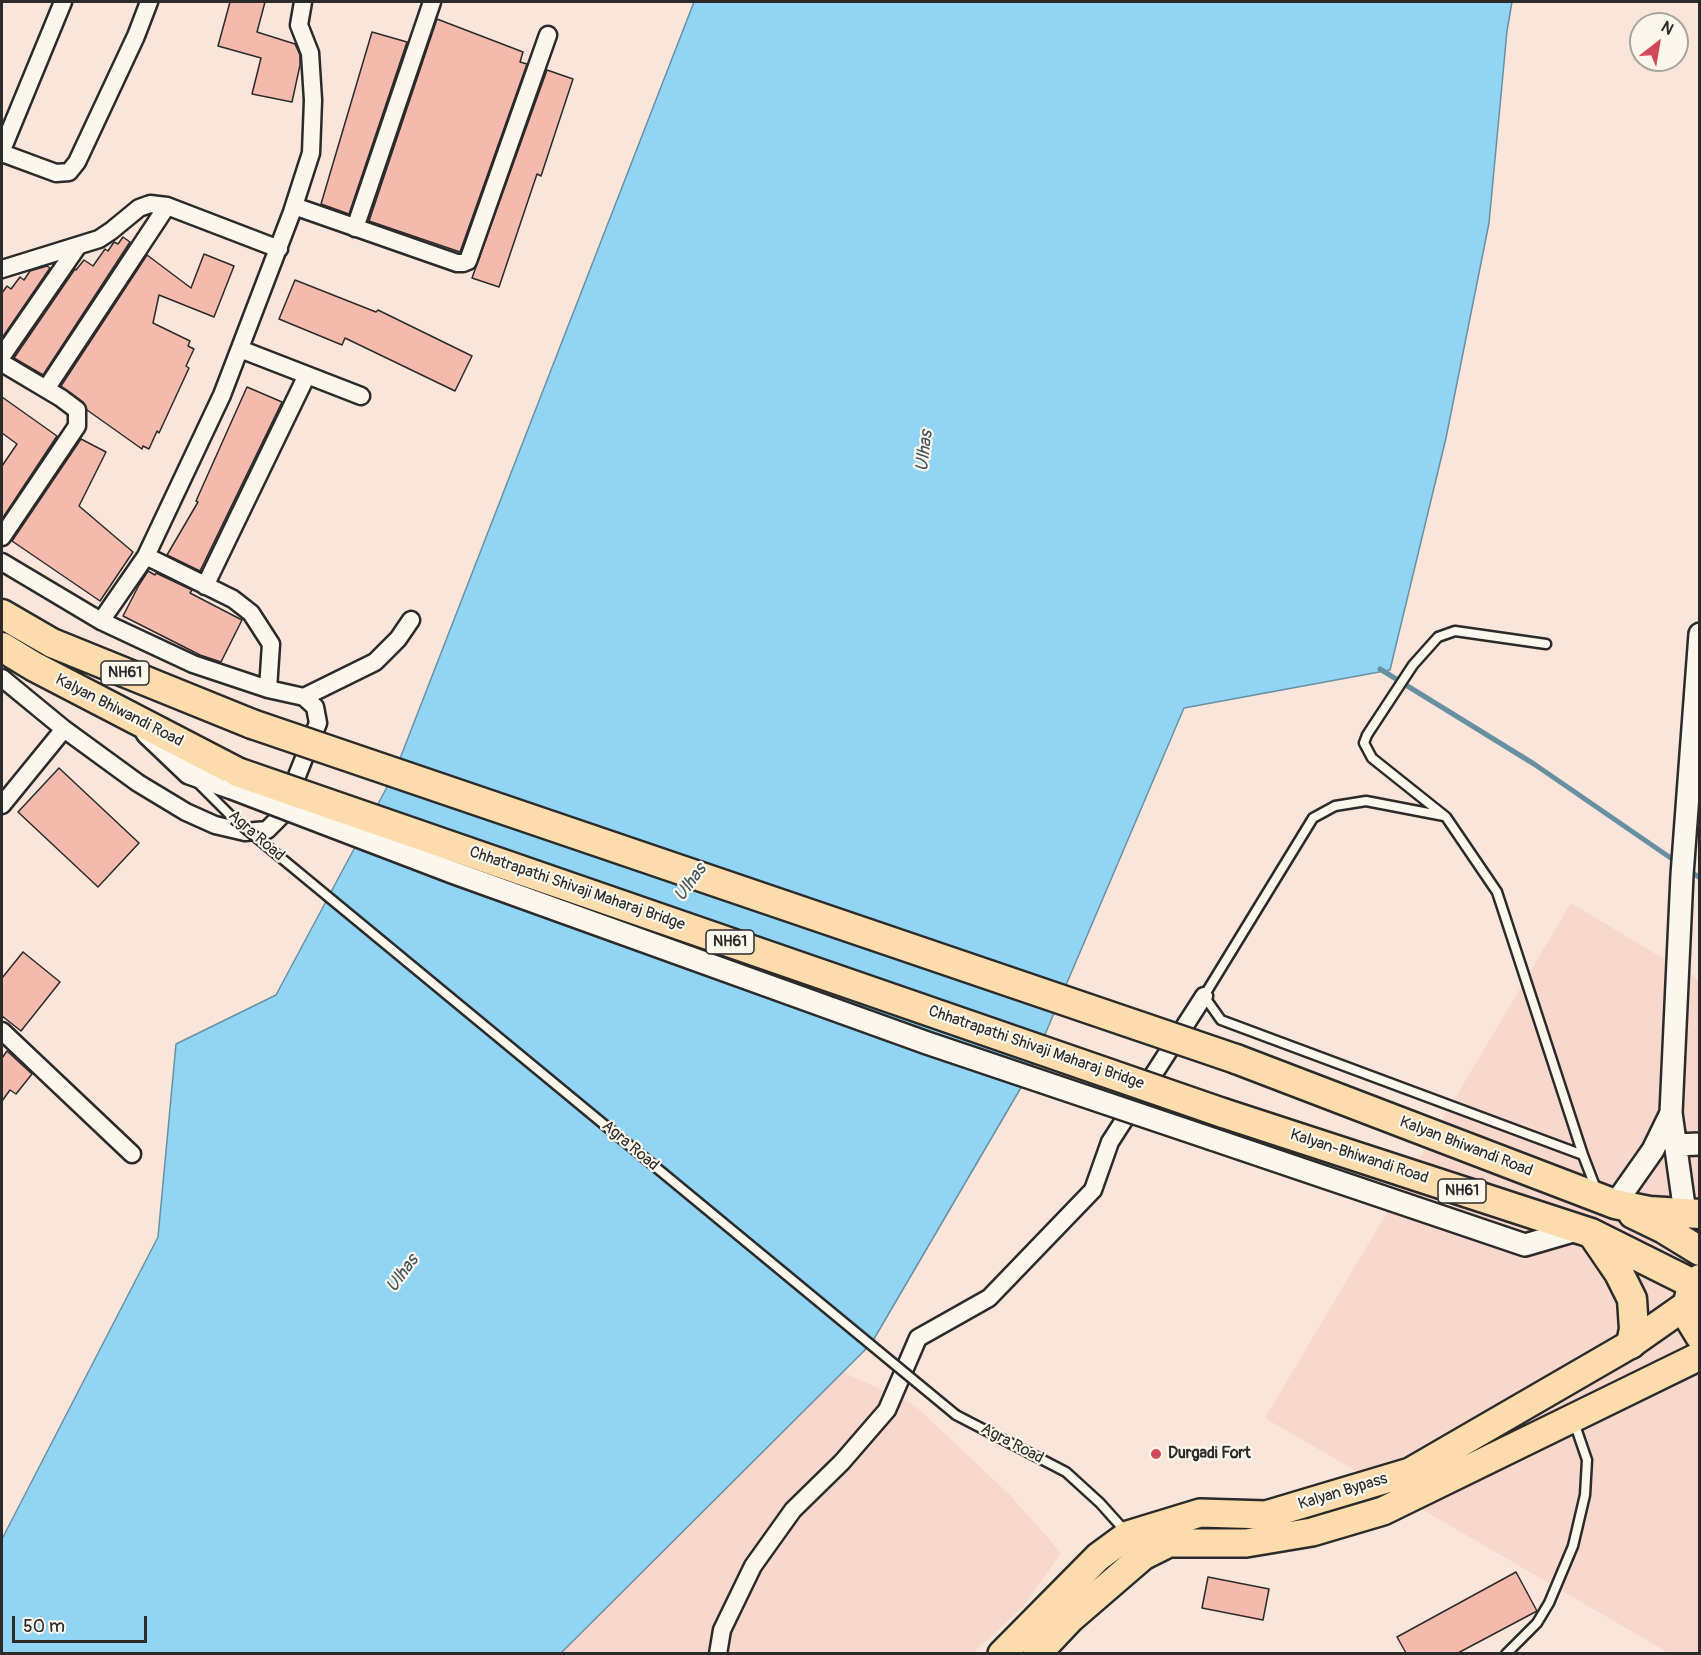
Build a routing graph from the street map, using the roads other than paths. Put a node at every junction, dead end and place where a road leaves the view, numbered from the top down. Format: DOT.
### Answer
graph roads {
  1 [pos="63,2"];
  2 [pos="149,2"];
  3 [pos="303,2"];
  4 [pos="432,2"];
  5 [pos="548,35"];
  6 [pos="2,151"];
  7 [pos="167,206"];
  8 [pos="293,209"];
  9 [pos="355,228"];
  10 [pos="78,246"];
  11 [pos="279,249"];
  12 [pos="2,269"];
  13 [pos="240,349"];
  14 [pos="2,356"];
  15 [pos="2,363"];
  16 [pos="307,375"];
  17 [pos="46,389"];
  18 [pos="361,396"];
  19 [pos="2,537"];
  20 [pos="146,556"];
  21 [pos="2,562"];
  22 [pos="205,586"];
  23 [pos="2,614"];
  24 [pos="411,620"];
  25 [pos="101,621"];
  26 [pos="1700,634"];
  27 [pos="1546,644"];
  28 [pos="2,647"];
  29 [pos="2,678"];
  30 [pos="268,688"];
  31 [pos="304,697"];
  32 [pos="129,716"];
  33 [pos="64,729"];
  34 [pos="189,773"];
  35 [pos="235,780"];
  36 [pos="2,805"];
  37 [pos="1446,817"];
  38 [pos="1204,996"];
  39 [pos="2,1031"];
  40 [pos="1223,1113"];
  41 [pos="1671,1113"];
  42 [pos="1700,1144"];
  43 [pos="1675,1145"];
  44 [pos="132,1154"];
  45 [pos="1583,1155"];
  46 [pos="1607,1201"];
  47 [pos="1692,1213"];
  48 [pos="1586,1231"];
  49 [pos="1700,1251"];
  50 [pos="1694,1289"];
  51 [pos="1700,1336"];
  52 [pos="1630,1344"];
  53 [pos="1700,1356"];
  54 [pos="1572,1419"];
  55 [pos="1136,1546"];
  56 [pos="1048,1649"];
  57 [pos="718,1653"];
  58 [pos="1002,1653"];
  59 [pos="1506,1653"];
  1 -- 6 [label="street"];
  2 -- 6 [label="street"];
  3 -- 8 [label="street"];
  4 -- 9 [label="street"];
  5 -- 9 [label="street"];
  7 -- 10 [label="street"];
  7 -- 11 [label="street"];
  7 -- 17 [label="street"];
  8 -- 9 [label="street"];
  8 -- 11 [label="street"];
  10 -- 12 [label="street"];
  10 -- 14 [label="street"];
  11 -- 13 [label="street"];
  13 -- 16 [label="street"];
  13 -- 20 [label="street"];
  15 -- 17 [label="street"];
  16 -- 18 [label="street"];
  16 -- 22 [label="street"];
  17 -- 19 [label="street"];
  20 -- 22 [label="street"];
  20 -- 25 [label="street"];
  21 -- 25 [label="street"];
  22 -- 30 [label="street"];
  23 -- 46 [label="highway, Kalyan Bhiwandi Road / NH61, bridge"];
  24 -- 31 [label="street"];
  25 -- 30 [label="street"];
  26 -- 41 [label="street"];
  27 -- 37 [label="lane"];
  28 -- 32 [label="highway, Kalyan Bhiwandi Road / NH61"];
  29 -- 33 [label="street"];
  30 -- 31 [label="street"];
  31 -- 33 [label="street"];
  32 -- 34 [label="street, Agra Road"];
  32 -- 35 [label="highway, Kalyan Bhiwandi Road / NH61"];
  33 -- 36 [label="street"];
  34 -- 35 [label="street"];
  34 -- 55 [label="lane, Agra Road, bridge"];
  35 -- 40 [label="highway, Chhatrapathi Shivaji Maharaj Bridge / NH61, bridge"];
  35 -- 48 [label="street, bridge"];
  37 -- 38 [label="lane"];
  37 -- 45 [label="lane"];
  38 -- 45 [label="lane"];
  38 -- 57 [label="street"];
  39 -- 44 [label="street"];
  40 -- 48 [label="highway, Kalyan-Bhiwandi Road / NH61"];
  41 -- 43 [label="street"];
  41 -- 46 [label="street"];
  42 -- 43 [label="street"];
  43 -- 47 [label="street"];
  45 -- 46 [label="lane"];
  46 -- 47 [label="highway, Kalyan Bhiwandi Road / NH61"];
  46 -- 49 [label="highway"];
  48 -- 50 [label="highway, Kalyan-Bhiwandi Road / NH61"];
  48 -- 52 [label="highway"];
  50 -- 51 [label="highway"];
  50 -- 52 [label="main road, Kalyan Bypass"];
  52 -- 55 [label="main road, Kalyan Bypass"];
  53 -- 54 [label="main road, Kalyan Bypass"];
  54 -- 55 [label="main road, Kalyan Bypass"];
  54 -- 59 [label="lane"];
  55 -- 56 [label="main road, Kalyan Bypass"];
  55 -- 58 [label="main road, Kalyan Bypass"];
}
